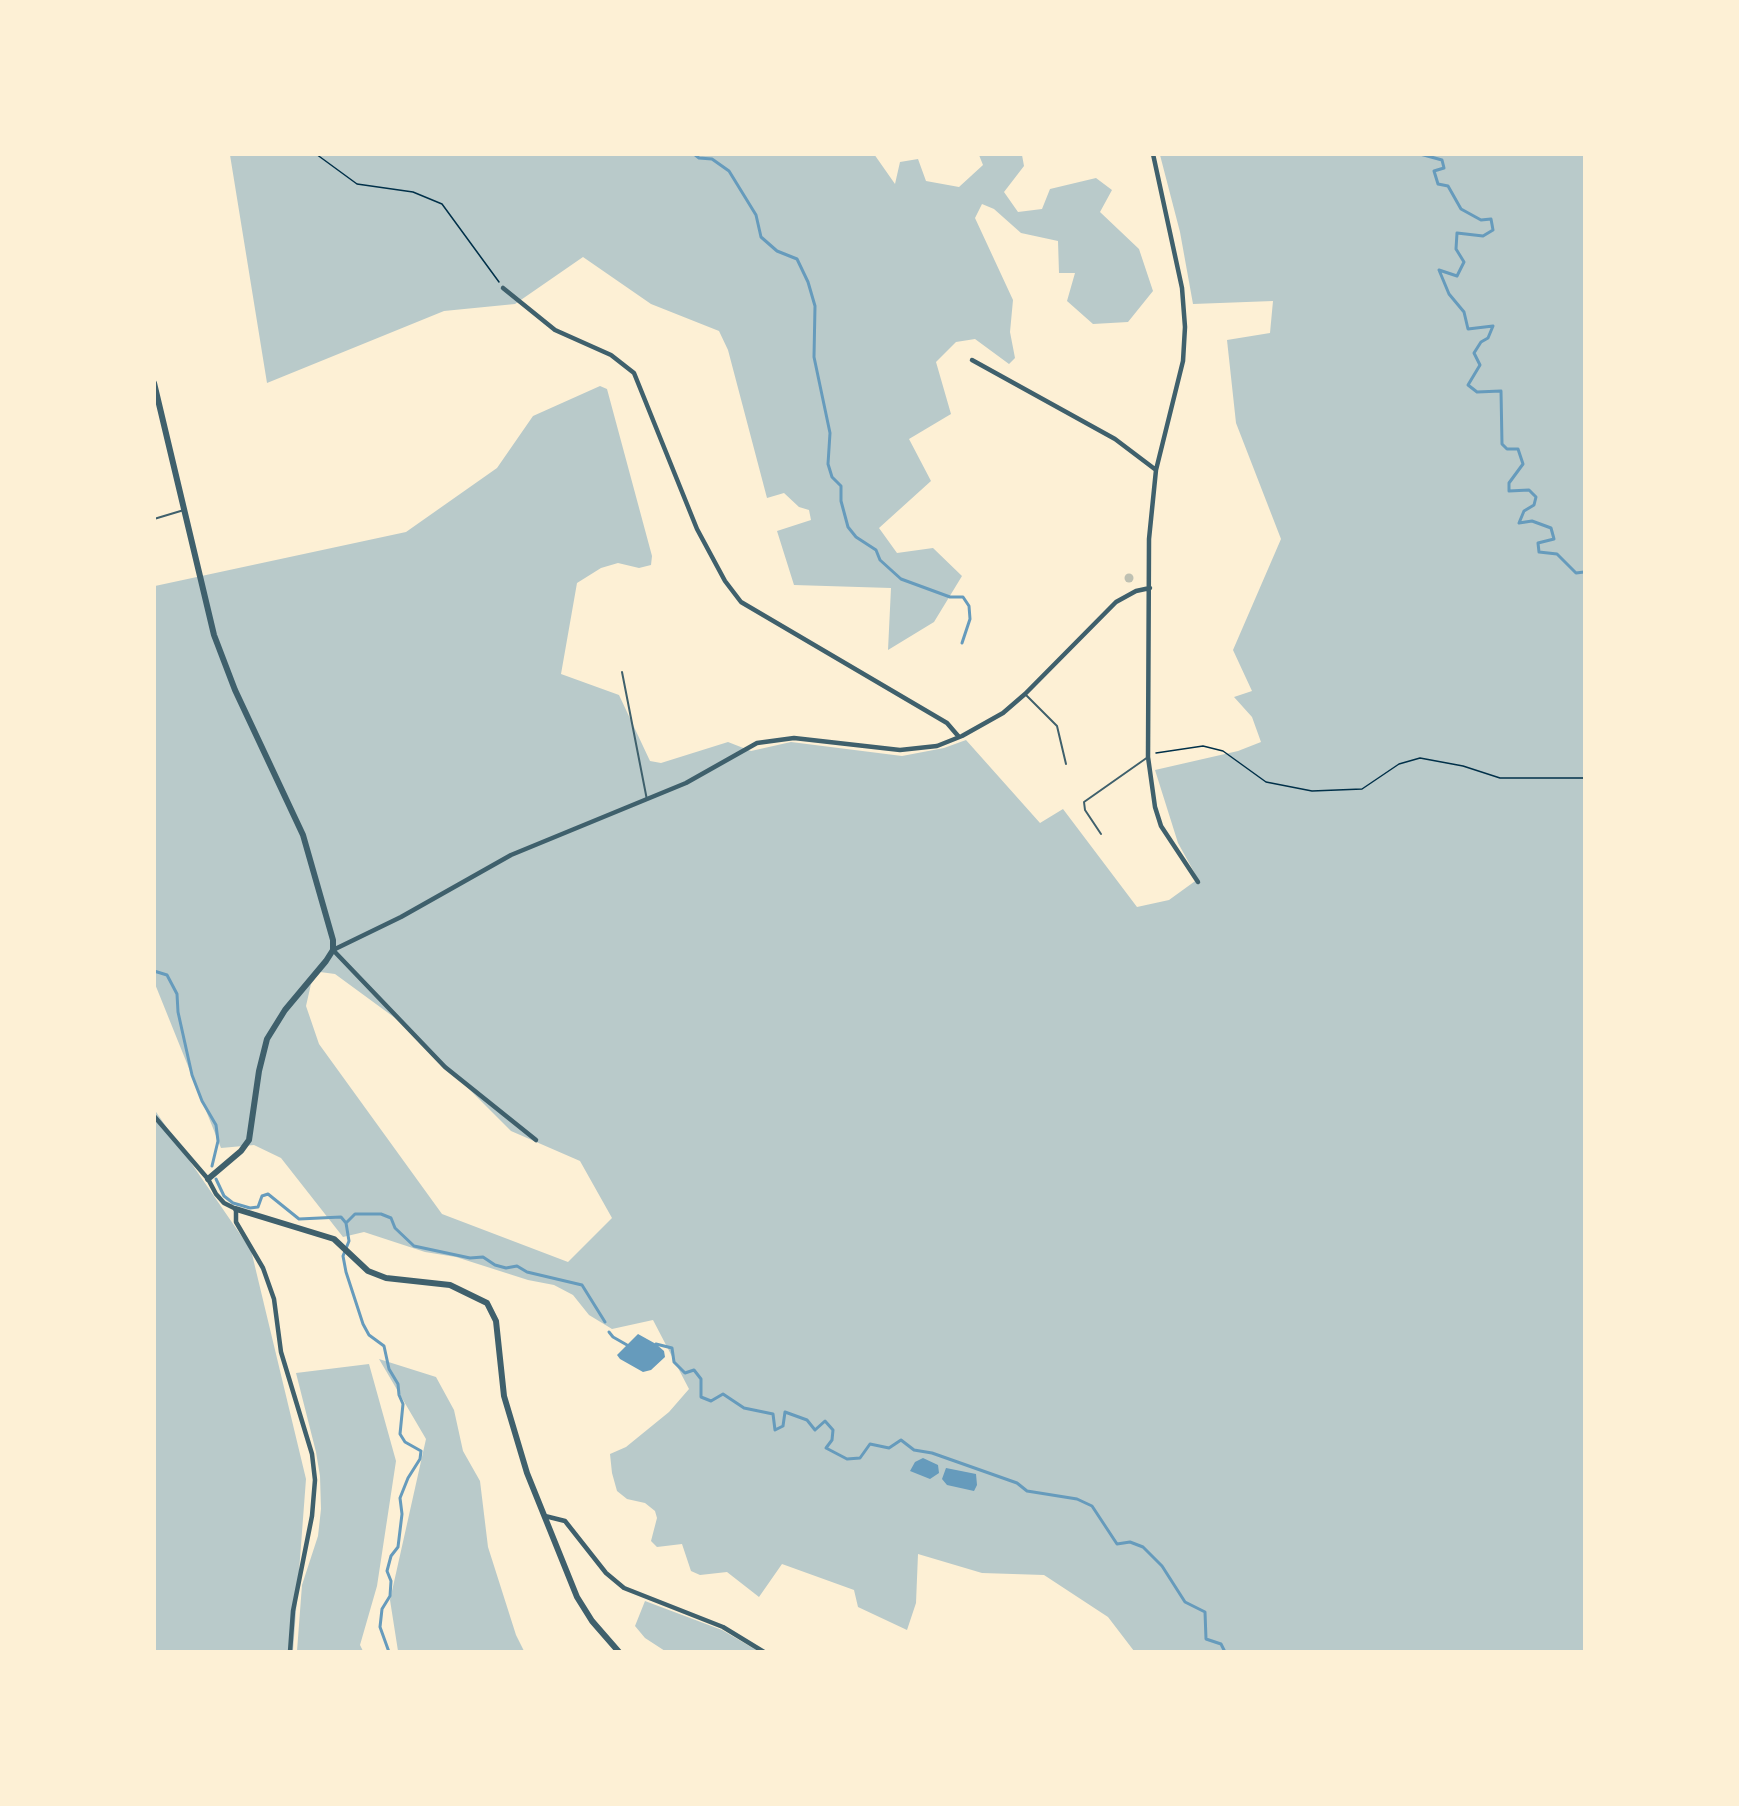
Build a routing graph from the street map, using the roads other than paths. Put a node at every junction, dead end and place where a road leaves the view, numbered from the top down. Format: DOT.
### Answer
graph roads {
  1 [pos="1154,154"];
  2 [pos="503,288"];
  3 [pos="972,360"];
  4 [pos="154,383"];
  5 [pos="1156,470"];
  6 [pos="184,510"];
  7 [pos="154,519"];
  8 [pos="1150,588"];
  9 [pos="622,672"];
  10 [pos="1025,694"];
  11 [pos="958,737"];
  12 [pos="1148,757"];
  13 [pos="1066,764"];
  14 [pos="646,800"];
  15 [pos="1101,834"];
  16 [pos="1198,882"];
  17 [pos="333,950"];
  18 [pos="154,1116"];
  19 [pos="536,1140"];
  20 [pos="208,1179"];
  21 [pos="236,1209"];
  22 [pos="545,1516"];
  23 [pos="290,1652"];
  24 [pos="619,1652"];
  25 [pos="764,1652"];
  1 -- 5 [label="street"];
  2 -- 11 [label="street"];
  3 -- 5 [label="street"];
  4 -- 6 [label="street"];
  5 -- 8 [label="street"];
  6 -- 7 [label="lane"];
  6 -- 17 [label="street"];
  8 -- 10 [label="street"];
  8 -- 12 [label="street"];
  9 -- 14 [label="lane"];
  10 -- 11 [label="street"];
  10 -- 13 [label="lane"];
  11 -- 14 [label="street"];
  12 -- 15 [label="lane"];
  12 -- 16 [label="street"];
  14 -- 17 [label="street"];
  17 -- 19 [label="street"];
  17 -- 20 [label="street"];
  18 -- 20 [label="street"];
  20 -- 21 [label="street"];
  21 -- 22 [label="street"];
  21 -- 23 [label="street"];
  22 -- 24 [label="street"];
  22 -- 25 [label="street"];
}
